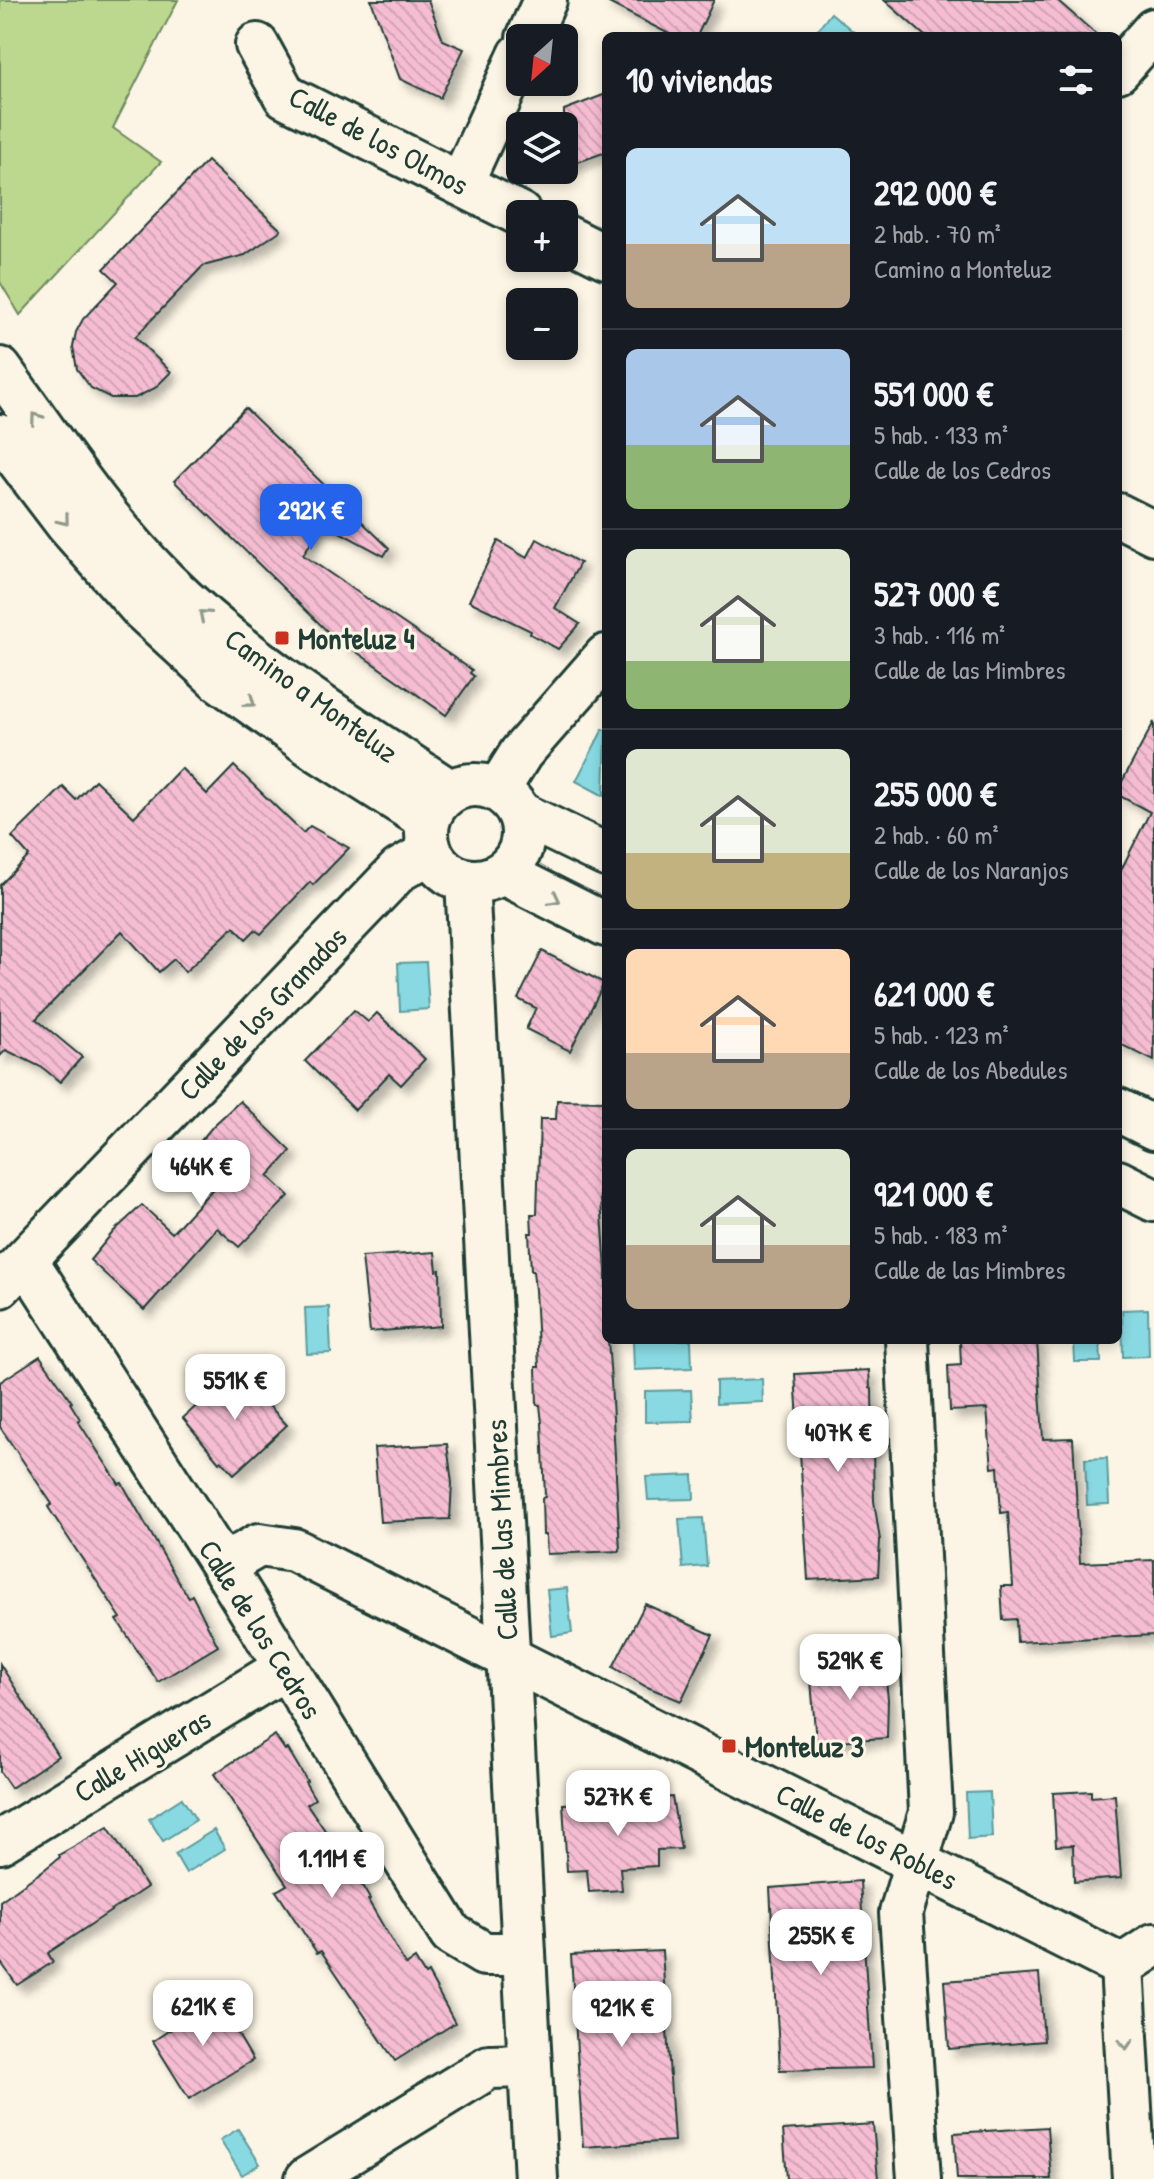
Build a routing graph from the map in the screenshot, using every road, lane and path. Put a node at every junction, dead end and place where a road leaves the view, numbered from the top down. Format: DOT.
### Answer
graph roads {
  1 [pos="545,0"];
  2 [pos="534,24"];
  3 [pos="1154,30"];
  4 [pos="257,45"];
  5 [pos="1122,66"];
  6 [pos="506,86"];
  7 [pos="461,184"];
  8 [pos="506,207"];
  9 [pos="578,243"];
  10 [pos="602,255"];
  11 [pos="0,369"];
  12 [pos="0,436"];
  13 [pos="1122,517"];
  14 [pos="1154,533"];
  15 [pos="602,661"];
  16 [pos="509,802"];
  17 [pos="436,821"];
  18 [pos="602,853"];
  19 [pos="485,877"];
  20 [pos="602,923"];
  21 [pos="1122,1112"];
  22 [pos="1154,1128"];
  23 [pos="1122,1184"];
  24 [pos="1154,1200"];
  25 [pos="13,1273"];
  26 [pos="907,1344"];
  27 [pos="223,1566"];
  28 [pos="508,1660"];
  29 [pos="285,1668"];
  30 [pos="0,1842"];
  31 [pos="918,1861"];
  32 [pos="524,1954"];
  33 [pos="1138,1955"];
  34 [pos="530,2066"];
  35 [pos="307,2179"];
  36 [pos="536,2179"];
  37 [pos="919,2179"];
  38 [pos="1134,2179"];
  1 -- 2 [label="street"];
  3 -- 5 [label="street"];
  4 -- 7 [label="street, Calle de los Olmos"];
  6 -- 7 [label="street"];
  7 -- 8 [label="street, Calle de los Olmos"];
  9 -- 10 [label="street"];
  17 -- 11 [label="street, Camino a Monteluz, one-way"];
  12 -- 17 [label="street, Camino a Monteluz, one-way"];
  13 -- 14 [label="street"];
  15 -- 16 [label="street"];
  16 -- 17 [label="street"];
  16 -- 18 [label="street"];
  16 -- 19 [label="street"];
  17 -- 19 [label="street"];
  17 -- 25 [label="street, Calle de los Granados"];
  19 -- 20 [label="street, one-way"];
  19 -- 28 [label="street, Calle de las Mimbres"];
  21 -- 22 [label="street"];
  23 -- 24 [label="street"];
  25 -- 27 [label="street, Calle de los Cedros"];
  26 -- 31 [label="street"];
  27 -- 28 [label="street, Calle de los Robles"];
  27 -- 29 [label="street, Calle de los Cedros"];
  28 -- 31 [label="street, Calle de los Robles"];
  28 -- 32 [label="street, Calle de las Mimbres"];
  29 -- 30 [label="street, Calle Higueras"];
  29 -- 32 [label="street, Calle de los Cedros"];
  31 -- 33 [label="street, Calle de los Robles"];
  31 -- 37 [label="street"];
  32 -- 34 [label="street, Calle de las Mimbres"];
  33 -- 38 [label="street, one-way"];
  34 -- 35 [label="street"];
  34 -- 36 [label="street, Calle de las Mimbres"];
}
